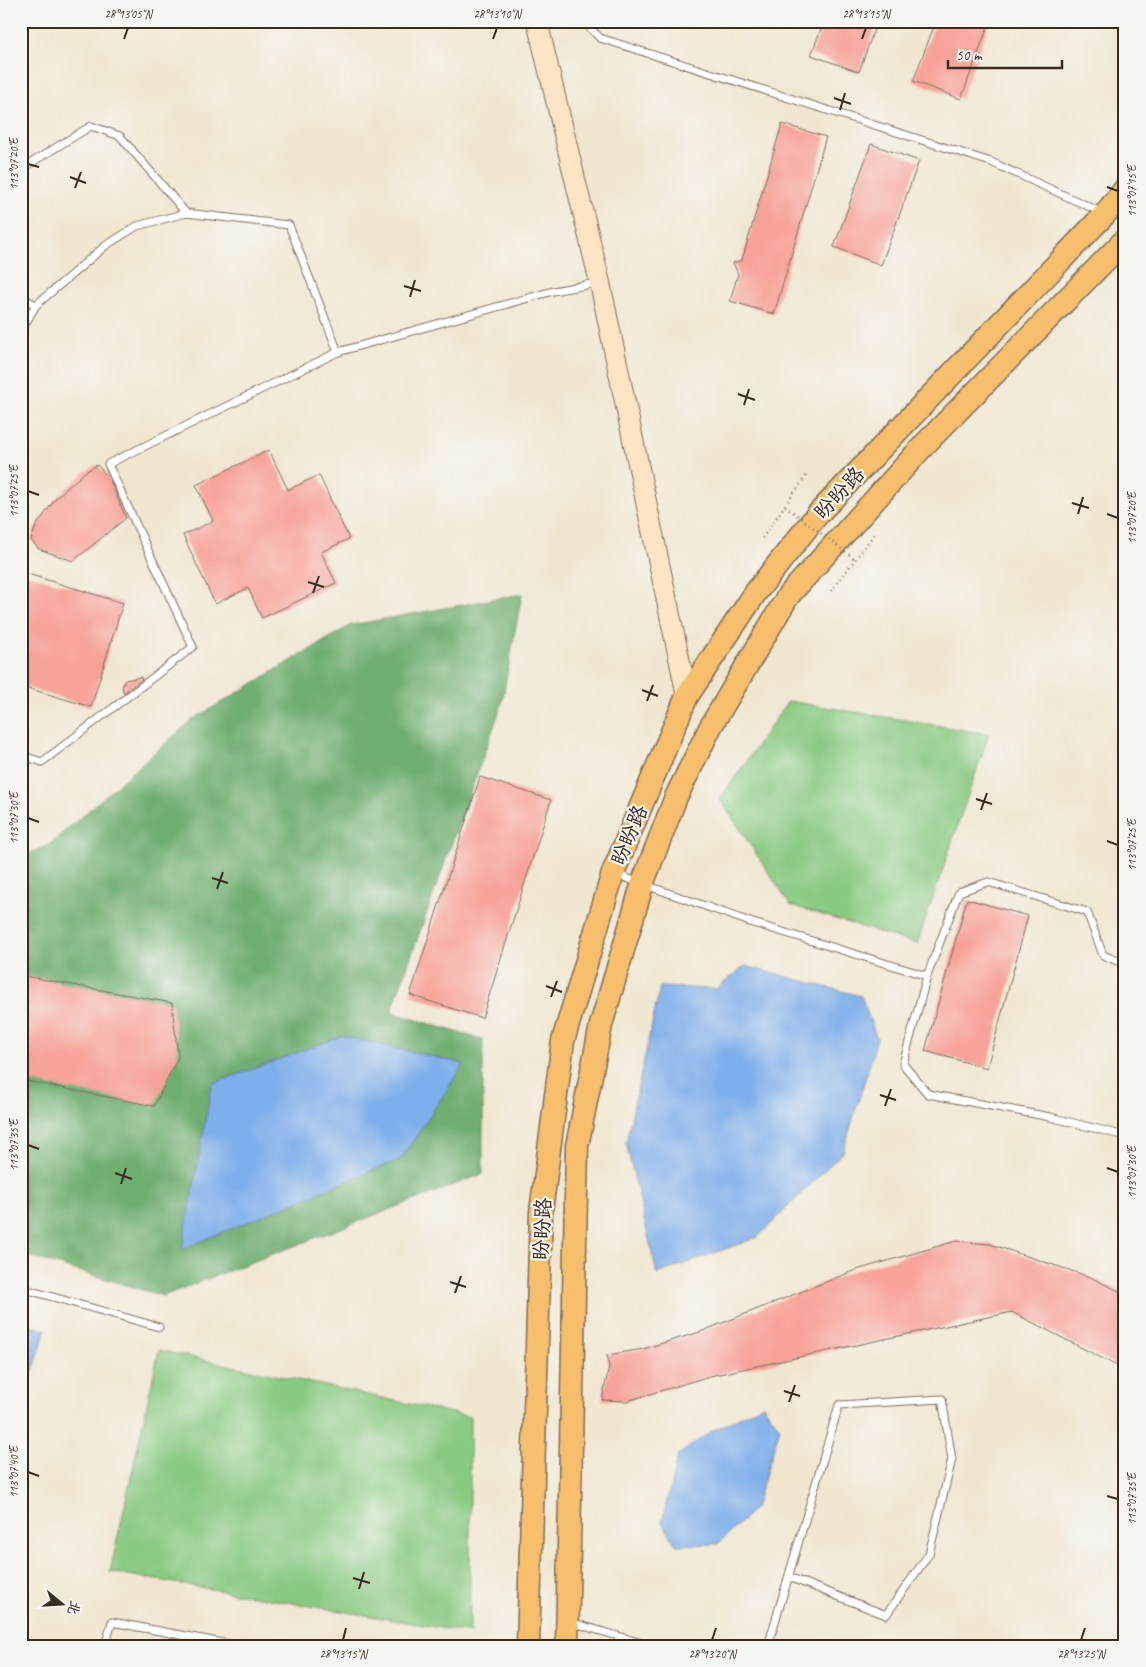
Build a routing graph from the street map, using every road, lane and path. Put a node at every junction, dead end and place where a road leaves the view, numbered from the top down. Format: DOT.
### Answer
graph roads {
  1 [pos="537,21"];
  2 [pos="583,21"];
  3 [pos="21,169"];
  4 [pos="1125,189"];
  5 [pos="186,213"];
  6 [pos="1105,214"];
  7 [pos="1125,240"];
  8 [pos="600,283"];
  9 [pos="21,297"];
  10 [pos="36,305"];
  11 [pos="21,331"];
  12 [pos="338,352"];
  13 [pos="806,476"];
  14 [pos="785,506"];
  15 [pos="876,532"];
  16 [pos="762,538"];
  17 [pos="855,559"];
  18 [pos="831,591"];
  19 [pos="687,696"];
  20 [pos="21,755"];
  21 [pos="613,873"];
  22 [pos="643,882"];
  23 [pos="1125,964"];
  24 [pos="927,976"];
  25 [pos="1125,1136"];
  26 [pos="21,1288"];
  27 [pos="159,1327"];
  28 [pos="789,1577"];
  29 [pos="567,1621"];
  30 [pos="105,1646"];
  31 [pos="239,1646"];
  32 [pos="528,1646"];
  33 [pos="566,1646"];
  34 [pos="652,1646"];
  35 [pos="768,1646"];
  1 -- 8 [label="main road"];
  2 -- 6 [label="lane"];
  3 -- 5 [label="lane"];
  4 -- 6 [label="main road, 盼盼路"];
  5 -- 10 [label="lane"];
  5 -- 12 [label="lane"];
  6 -- 19 [label="main road, 盼盼路"];
  7 -- 22 [label="main road, 盼盼路"];
  8 -- 12 [label="lane"];
  8 -- 19 [label="main road"];
  9 -- 10 [label="lane"];
  10 -- 11 [label="lane"];
  12 -- 20 [label="lane"];
  13 -- 14 [label="path"];
  14 -- 16 [label="path"];
  14 -- 17 [label="path, bridge"];
  15 -- 17 [label="path"];
  17 -- 18 [label="path"];
  19 -- 21 [label="main road, 盼盼路"];
  21 -- 22 [label="lane"];
  21 -- 32 [label="main road, 盼盼路"];
  22 -- 24 [label="lane"];
  22 -- 29 [label="main road, 盼盼路"];
  23 -- 24 [label="lane"];
  24 -- 25 [label="lane"];
  26 -- 27 [label="lane"];
  28 -- 28 [label="lane"];
  28 -- 35 [label="lane"];
  29 -- 33 [label="main road, 盼盼路"];
  29 -- 34 [label="lane"];
  30 -- 31 [label="lane"];
}
